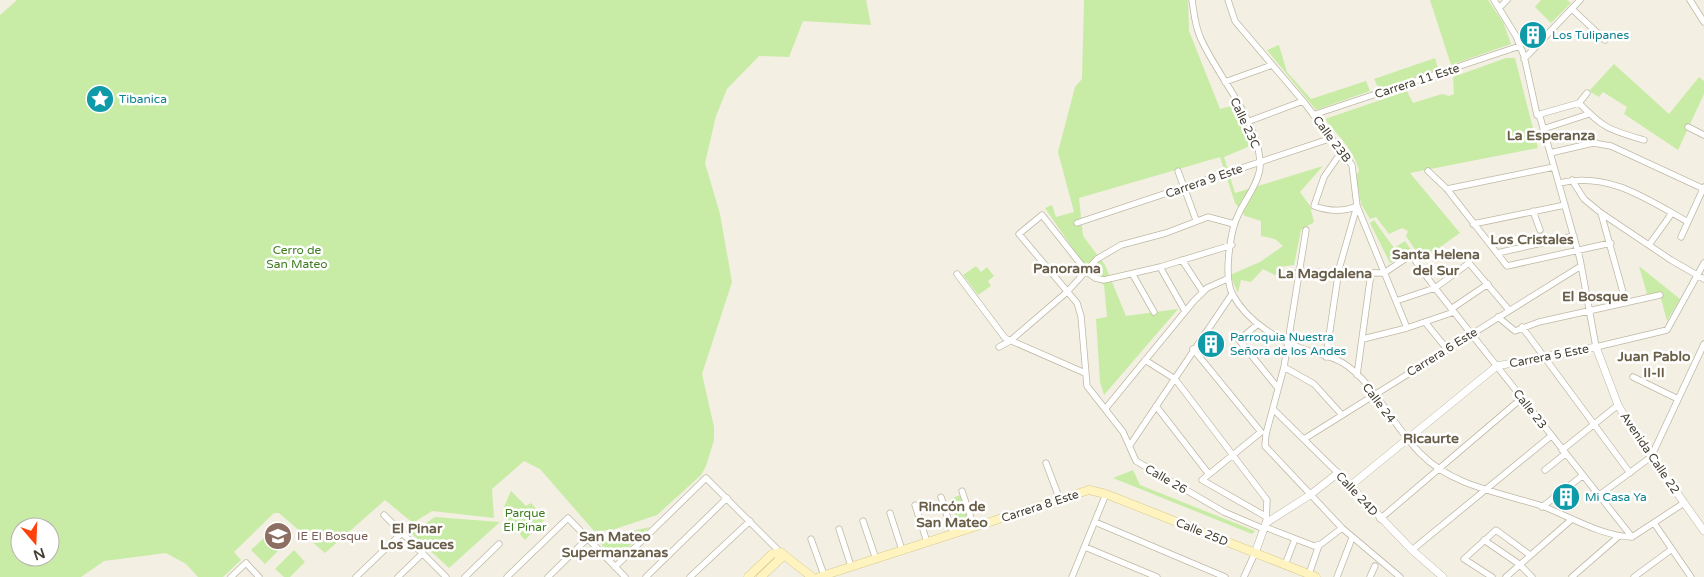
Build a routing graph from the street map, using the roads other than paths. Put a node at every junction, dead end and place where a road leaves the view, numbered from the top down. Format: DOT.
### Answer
graph roads {
  1 [pos="1192,0"];
  2 [pos="1228,0"];
  3 [pos="1494,0"];
  4 [pos="1508,0"];
  5 [pos="1580,0"];
  6 [pos="1690,0"];
  7 [pos="1499,8"];
  8 [pos="1572,9"];
  9 [pos="1704,22"];
  10 [pos="1605,40"];
  11 [pos="1520,46"];
  12 [pos="1524,59"];
  13 [pos="1272,65"];
  14 [pos="1225,82"];
  15 [pos="1588,93"];
  16 [pos="1302,101"];
  17 [pos="1579,103"];
  18 [pos="1589,114"];
  19 [pos="1313,115"];
  20 [pos="1537,115"];
  21 [pos="1247,122"];
  22 [pos="1688,127"];
  23 [pos="1543,129"];
  24 [pos="1704,135"];
  25 [pos="1332,138"];
  26 [pos="1644,140"];
  27 [pos="1342,151"];
  28 [pos="1550,153"];
  29 [pos="1260,162"];
  30 [pos="1554,167"];
  31 [pos="1178,171"];
  32 [pos="1428,171"];
  33 [pos="1572,180"];
  34 [pos="1559,183"];
  35 [pos="1185,188"];
  36 [pos="1704,188"];
  37 [pos="1447,189"];
  38 [pos="1566,205"];
  39 [pos="1357,206"];
  40 [pos="1534,212"];
  41 [pos="1601,213"];
  42 [pos="1672,213"];
  43 [pos="1196,220"];
  44 [pos="1688,222"];
  45 [pos="1077,224"];
  46 [pos="1234,224"];
  47 [pos="1473,224"];
  48 [pos="1306,230"];
  49 [pos="1540,230"];
  50 [pos="1574,236"];
  51 [pos="1681,237"];
  52 [pos="1611,243"];
  53 [pos="1232,245"];
  54 [pos="1649,245"];
  55 [pos="1577,249"];
  56 [pos="1497,253"];
  57 [pos="1182,260"];
  58 [pos="1704,263"];
  59 [pos="1582,266"];
  60 [pos="1160,267"];
  61 [pos="1087,272"];
  62 [pos="1298,272"];
  63 [pos="1338,272"];
  64 [pos="1372,273"];
  65 [pos="1384,273"];
  66 [pos="957,274"];
  67 [pos="1133,275"];
  68 [pos="1701,277"];
  69 [pos="1227,279"];
  70 [pos="1488,284"];
  71 [pos="1434,288"];
  72 [pos="1067,292"];
  73 [pos="1204,292"];
  74 [pos="1232,294"];
  75 [pos="1660,295"];
  76 [pos="1396,301"];
  77 [pos="1626,303"];
  78 [pos="1453,310"];
  79 [pos="1508,310"];
  80 [pos="1185,311"];
  81 [pos="1590,311"];
  82 [pos="1154,312"];
  83 [pos="1498,317"];
  84 [pos="1425,322"];
  85 [pos="1258,324"];
  86 [pos="1407,328"];
  87 [pos="1522,328"];
  88 [pos="1472,333"];
  89 [pos="1363,338"];
  90 [pos="1010,341"];
  91 [pos="1288,344"];
  92 [pos="1704,344"];
  93 [pos="998,347"];
  94 [pos="1596,347"];
  95 [pos="1193,349"];
  96 [pos="1447,349"];
  97 [pos="1326,357"];
  98 [pos="1544,357"];
  99 [pos="1146,360"];
  100 [pos="1497,366"];
  101 [pos="1284,367"];
  102 [pos="1085,373"];
  103 [pos="1357,375"];
  104 [pos="1633,377"];
  105 [pos="1175,379"];
  106 [pos="1278,388"];
  107 [pos="1374,395"];
  108 [pos="1522,398"];
  109 [pos="1678,399"];
  110 [pos="1618,405"];
  111 [pos="1156,406"];
  112 [pos="1106,408"];
  113 [pos="1273,409"];
  114 [pos="1342,415"];
  115 [pos="1593,425"];
  116 [pos="1263,433"];
  117 [pos="1551,436"];
  118 [pos="1304,439"];
  119 [pos="1406,439"];
  120 [pos="1130,445"];
  121 [pos="1564,452"];
  122 [pos="1232,454"];
  123 [pos="1651,457"];
  124 [pos="1046,463"];
  125 [pos="1439,468"];
  126 [pos="1545,470"];
  127 [pos="1208,473"];
  128 [pos="1338,473"];
  129 [pos="1630,473"];
  130 [pos="1582,476"];
  131 [pos="1350,486"];
  132 [pos="1089,490"];
  133 [pos="1485,490"];
  134 [pos="962,491"];
  135 [pos="1106,494"];
  136 [pos="1310,495"];
  137 [pos="1598,496"];
  138 [pos="942,497"];
  139 [pos="727,498"];
  140 [pos="1060,500"];
  141 [pos="1684,503"];
  142 [pos="915,504"];
  143 [pos="1542,506"];
  144 [pos="890,513"];
  145 [pos="384,515"];
  146 [pos="1380,519"];
  147 [pos="1572,519"];
  148 [pos="750,521"];
  149 [pos="863,521"];
  150 [pos="1095,522"];
  151 [pos="1654,523"];
  152 [pos="1265,524"];
  153 [pos="1703,526"];
  154 [pos="974,528"];
  155 [pos="1342,528"];
  156 [pos="839,530"];
  157 [pos="403,532"];
  158 [pos="953,534"];
  159 [pos="1619,536"];
  160 [pos="1632,537"];
  161 [pos="588,538"];
  162 [pos="1352,538"];
  163 [pos="811,539"];
  164 [pos="1295,539"];
  165 [pos="1484,540"];
  166 [pos="927,542"];
  167 [pos="499,544"];
  168 [pos="1316,546"];
  169 [pos="1085,547"];
  170 [pos="1672,549"];
  171 [pos="902,550"];
  172 [pos="1412,550"];
  173 [pos="424,553"];
  174 [pos="781,553"];
  175 [pos="1254,553"];
  176 [pos="1530,555"];
  177 [pos="876,558"];
  178 [pos="1520,564"];
  179 [pos="1285,565"];
  180 [pos="851,566"];
  181 [pos="1375,566"];
  182 [pos="615,567"];
  183 [pos="444,576"];
  184 [pos="822,576"];
  185 [pos="1312,576"];
  186 [pos="231,577"];
  187 [pos="259,577"];
  188 [pos="356,577"];
  189 [pos="398,577"];
  190 [pos="465,577"];
  191 [pos="507,577"];
  192 [pos="548,577"];
  193 [pos="625,577"];
  194 [pos="646,577"];
  195 [pos="690,577"];
  196 [pos="748,577"];
  197 [pos="761,577"];
  198 [pos="812,577"];
  199 [pos="1073,577"];
  200 [pos="1157,577"];
  201 [pos="1225,577"];
  202 [pos="1244,577"];
  203 [pos="1336,577"];
  204 [pos="1370,577"];
  205 [pos="1400,577"];
  206 [pos="1443,577"];
  207 [pos="1492,577"];
  208 [pos="1506,577"];
  209 [pos="1532,577"];
  210 [pos="1572,577"];
  211 [pos="1634,577"];
  212 [pos="1691,577"];
  1 -- 14 [label="street, Calle 23C"];
  2 -- 13 [label="street, Calle 23B"];
  3 -- 7 [label="street, Avenida Calle 22"];
  4 -- 7 [label="street"];
  5 -- 8 [label="street"];
  6 -- 9 [label="street"];
  7 -- 11 [label="street, Avenida Calle 22"];
  8 -- 10 [label="street"];
  8 -- 12 [label="street"];
  11 -- 12 [label="street, Avenida Calle 22"];
  11 -- 19 [label="street, Carrera 11 Este"];
  12 -- 20 [label="street, Avenida Calle 22"];
  13 -- 14 [label="street"];
  13 -- 16 [label="street, Calle 23B"];
  14 -- 21 [label="street, Calle 23C"];
  15 -- 17 [label="street"];
  16 -- 19 [label="street, Calle 23B"];
  16 -- 21 [label="street"];
  17 -- 18 [label="street"];
  17 -- 20 [label="street"];
  18 -- 23 [label="street"];
  18 -- 26 [label="street"];
  19 -- 25 [label="street, Calle 23B"];
  20 -- 23 [label="street, Avenida Calle 22"];
  21 -- 29 [label="street, Calle 23C"];
  22 -- 24 [label="street"];
  23 -- 28 [label="street, Avenida Calle 22"];
  25 -- 27 [label="street, Calle 23B"];
  25 -- 29 [label="street, Carrera 9 Este"];
  27 -- 39 [label="street, Calle 23B"];
  27 -- 39 [label="street"];
  28 -- 30 [label="street, Avenida Calle 22"];
  28 -- 36 [label="street"];
  29 -- 35 [label="street, Carrera 9 Este"];
  29 -- 46 [label="street, Calle 23C"];
  30 -- 34 [label="street, Avenida Calle 22"];
  30 -- 37 [label="street"];
  31 -- 35 [label="street"];
  32 -- 37 [label="street"];
  33 -- 34 [label="street"];
  33 -- 41 [label="street"];
  33 -- 42 [label="street"];
  34 -- 38 [label="street, Avenida Calle 22"];
  35 -- 43 [label="street"];
  35 -- 45 [label="street, Carrera 9 Este"];
  36 -- 44 [label="street"];
  37 -- 47 [label="street"];
  38 -- 40 [label="street"];
  38 -- 50 [label="street, Avenida Calle 22"];
  39 -- 63 [label="street"];
  39 -- 65 [label="street, Calle 23B"];
  40 -- 47 [label="street"];
  40 -- 49 [label="street"];
  41 -- 52 [label="street"];
  41 -- 54 [label="street"];
  42 -- 44 [label="street"];
  42 -- 54 [label="street"];
  43 -- 46 [label="street"];
  43 -- 61 [label="street"];
  44 -- 51 [label="street"];
  46 -- 53 [label="street, Calle 23C"];
  47 -- 56 [label="street"];
  48 -- 62 [label="street"];
  50 -- 55 [label="street, Avenida Calle 22"];
  50 -- 56 [label="street"];
  52 -- 55 [label="street"];
  52 -- 77 [label="street"];
  53 -- 57 [label="street"];
  53 -- 69 [label="street, Calle 23C"];
  54 -- 68 [label="street"];
  55 -- 56 [label="street"];
  55 -- 59 [label="street, Avenida Calle 22"];
  57 -- 60 [label="street"];
  57 -- 73 [label="street"];
  58 -- 68 [label="street"];
  59 -- 79 [label="street, Carrera 6 Este"];
  59 -- 81 [label="street, Avenida Calle 22"];
  60 -- 67 [label="street"];
  60 -- 80 [label="street"];
  61 -- 67 [label="street"];
  61 -- 72 [label="street"];
  61 -- 72 [label="street, Calle 26"];
  62 -- 63 [label="street"];
  62 -- 91 [label="street"];
  63 -- 64 [label="street"];
  63 -- 97 [label="street"];
  64 -- 65 [label="street"];
  64 -- 89 [label="street"];
  65 -- 71 [label="street, Calle 23"];
  65 -- 76 [label="street, Calle 23B"];
  66 -- 90 [label="street"];
  67 -- 82 [label="street"];
  68 -- 94 [label="street, Carrera 5 Este"];
  69 -- 73 [label="street"];
  69 -- 74 [label="street, Calle 24"];
  70 -- 71 [label="street"];
  70 -- 78 [label="street"];
  70 -- 79 [label="street"];
  71 -- 76 [label="street"];
  71 -- 78 [label="street, Calle 23"];
  72 -- 90 [label="street"];
  72 -- 102 [label="street, Calle 26"];
  73 -- 80 [label="street"];
  74 -- 85 [label="street, Calle 24"];
  74 -- 95 [label="street"];
  75 -- 77 [label="street"];
  76 -- 86 [label="street, Calle 23B"];
  77 -- 81 [label="street"];
  78 -- 84 [label="street"];
  78 -- 88 [label="street, Calle 23"];
  79 -- 83 [label="street, Carrera 6 Este"];
  80 -- 99 [label="street"];
  81 -- 87 [label="street"];
  81 -- 94 [label="street, Avenida Calle 22"];
  83 -- 87 [label="street"];
  83 -- 88 [label="street, Carrera 6 Este"];
  84 -- 86 [label="street"];
  84 -- 96 [label="street"];
  85 -- 91 [label="street, Calle 24"];
  85 -- 106 [label="street"];
  86 -- 89 [label="street"];
  87 -- 98 [label="street"];
  88 -- 96 [label="street, Carrera 6 Este"];
  88 -- 100 [label="street, Calle 23"];
  89 -- 103 [label="street"];
  90 -- 93 [label="street"];
  90 -- 102 [label="street"];
  91 -- 97 [label="street, Calle 24"];
  91 -- 101 [label="street"];
  92 -- 109 [label="street"];
  94 -- 98 [label="street, Carrera 5 Este"];
  94 -- 110 [label="street, Avenida Calle 22"];
  95 -- 105 [label="street"];
  95 -- 116 [label="street"];
  96 -- 107 [label="street, Carrera 6 Este"];
  97 -- 103 [label="street, Calle 24"];
  98 -- 100 [label="street, Carrera 5 Este"];
  98 -- 115 [label="street"];
  99 -- 105 [label="street"];
  99 -- 112 [label="street"];
  100 -- 108 [label="street, Calle 23"];
  100 -- 119 [label="street, Carrera 5 Este"];
  101 -- 106 [label="street"];
  101 -- 114 [label="street"];
  102 -- 112 [label="street, Calle 26"];
  103 -- 107 [label="street, Calle 24"];
  104 -- 109 [label="street"];
  105 -- 111 [label="street"];
  105 -- 122 [label="street"];
  106 -- 113 [label="street"];
  107 -- 114 [label="street, Carrera 6 Este"];
  107 -- 119 [label="street, Calle 24"];
  108 -- 117 [label="street, Calle 23"];
  108 -- 125 [label="street"];
  109 -- 123 [label="street"];
  110 -- 115 [label="street"];
  110 -- 123 [label="street, Avenida Calle 22"];
  111 -- 120 [label="street"];
  111 -- 127 [label="street"];
  112 -- 120 [label="street, Calle 26"];
  113 -- 116 [label="street"];
  113 -- 118 [label="street, Calle 24D"];
  114 -- 118 [label="street, Carrera 6 Este"];
  115 -- 121 [label="street"];
  115 -- 129 [label="street"];
  116 -- 122 [label="street"];
  116 -- 136 [label="street"];
  117 -- 121 [label="street, Calle 23"];
  117 -- 133 [label="street"];
  118 -- 128 [label="street, Calle 24D"];
  119 -- 125 [label="street, Calle 24"];
  119 -- 131 [label="street, Carrera 5 Este"];
  120 -- 152 [label="street, Calle 26"];
  121 -- 126 [label="street"];
  121 -- 130 [label="street, Calle 23"];
  122 -- 127 [label="street"];
  122 -- 152 [label="street"];
  123 -- 129 [label="street"];
  123 -- 141 [label="street, Avenida Calle 22"];
  124 -- 140 [label="street"];
  125 -- 133 [label="street, Calle 24"];
  125 -- 146 [label="street"];
  127 -- 152 [label="street"];
  128 -- 131 [label="street, Calle 24D"];
  128 -- 136 [label="street"];
  129 -- 137 [label="street"];
  130 -- 137 [label="street, Calle 23"];
  130 -- 143 [label="street"];
  131 -- 146 [label="street, Calle 24D"];
  132 -- 135 [label="main road, Calle 25D"];
  132 -- 140 [label="main road, Carrera 8 Este"];
  133 -- 143 [label="street, Calle 24"];
  133 -- 172 [label="street"];
  134 -- 154 [label="street"];
  135 -- 150 [label="street"];
  135 -- 175 [label="main road, Calle 25D"];
  136 -- 152 [label="street"];
  136 -- 155 [label="street"];
  137 -- 160 [label="street, Calle 23"];
  138 -- 158 [label="street"];
  139 -- 148 [label="street"];
  139 -- 182 [label="street"];
  139 -- 194 [label="street"];
  140 -- 154 [label="main road, Carrera 8 Este"];
  141 -- 151 [label="street"];
  141 -- 153 [label="street, Avenida Calle 22"];
  142 -- 166 [label="street"];
  143 -- 147 [label="street, Calle 24"];
  144 -- 171 [label="street"];
  145 -- 157 [label="street"];
  146 -- 172 [label="street, Calle 24D"];
  147 -- 159 [label="street, Calle 24"];
  147 -- 176 [label="street"];
  148 -- 174 [label="street"];
  148 -- 195 [label="street"];
  149 -- 177 [label="street"];
  150 -- 169 [label="street"];
  150 -- 201 [label="street"];
  151 -- 160 [label="street"];
  151 -- 170 [label="street"];
  152 -- 164 [label="street"];
  152 -- 175 [label="street"];
  154 -- 158 [label="main road, Carrera 8 Este"];
  155 -- 162 [label="street"];
  155 -- 168 [label="street"];
  156 -- 180 [label="street"];
  157 -- 173 [label="street"];
  157 -- 188 [label="street"];
  158 -- 166 [label="main road, Carrera 8 Este"];
  159 -- 160 [label="street, Calle 24"];
  159 -- 210 [label="street"];
  161 -- 182 [label="street"];
  161 -- 191 [label="street"];
  161 -- 192 [label="street"];
  162 -- 203 [label="street"];
  162 -- 205 [label="street"];
  163 -- 184 [label="street"];
  164 -- 168 [label="street"];
  164 -- 179 [label="street"];
  165 -- 176 [label="street"];
  165 -- 178 [label="street"];
  165 -- 207 [label="street"];
  166 -- 171 [label="main road, Carrera 8 Este"];
  167 -- 190 [label="street"];
  168 -- 185 [label="street"];
  169 -- 199 [label="street"];
  169 -- 200 [label="street"];
  170 -- 211 [label="street"];
  170 -- 212 [label="street"];
  171 -- 177 [label="main road, Carrera 8 Este"];
  172 -- 206 [label="street, Calle 24D"];
  173 -- 183 [label="street"];
  173 -- 189 [label="street"];
  174 -- 196 [label="main road"];
  174 -- 197 [label="main road"];
  174 -- 198 [label="main road"];
  175 -- 179 [label="main road, Calle 25D"];
  175 -- 202 [label="street"];
  176 -- 178 [label="street"];
  177 -- 180 [label="main road, Carrera 8 Este"];
  178 -- 208 [label="street"];
  178 -- 209 [label="street"];
  179 -- 185 [label="main road, Calle 25D"];
  180 -- 184 [label="main road, Carrera 8 Este"];
  181 -- 204 [label="street"];
  182 -- 193 [label="street"];
  186 -- 187 [label="street"];
}
